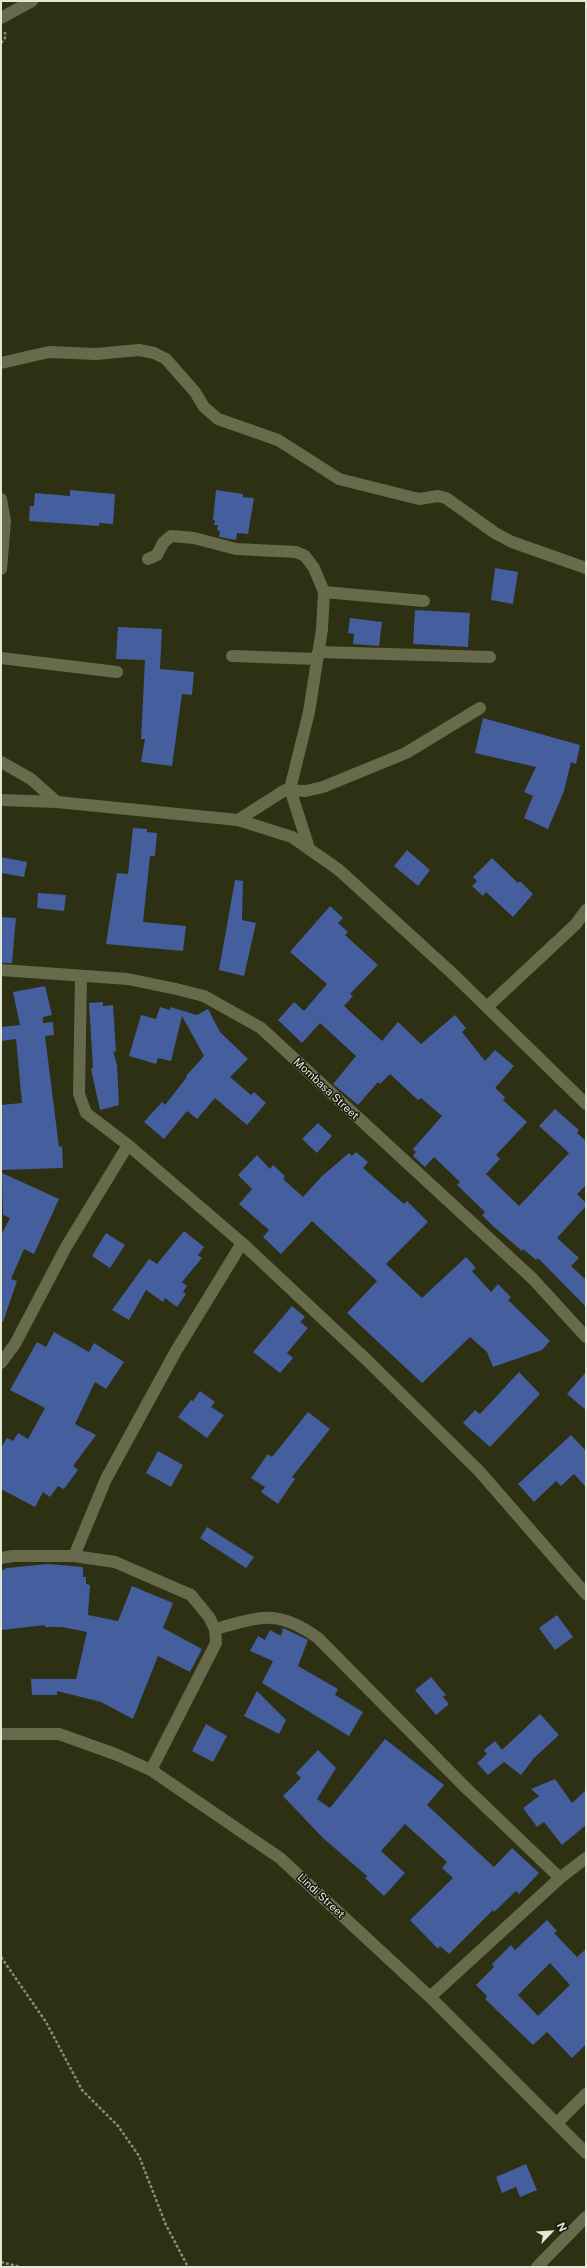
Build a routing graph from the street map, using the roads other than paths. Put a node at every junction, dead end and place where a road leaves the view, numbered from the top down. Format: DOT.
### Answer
graph roads {
  1 [pos="30,1"];
  2 [pos="1,18"];
  3 [pos="1,363"];
  4 [pos="1,499"];
  5 [pos="148,559"];
  6 [pos="586,568"];
  7 [pos="1,569"];
  8 [pos="324,592"];
  9 [pos="424,601"];
  10 [pos="317,655"];
  11 [pos="232,656"];
  12 [pos="490,657"];
  13 [pos="1,658"];
  14 [pos="117,672"];
  15 [pos="480,708"];
  16 [pos="1,762"];
  17 [pos="290,789"];
  18 [pos="1,800"];
  19 [pos="57,802"];
  20 [pos="238,820"];
  21 [pos="309,848"];
  22 [pos="586,910"];
  23 [pos="1,970"];
  24 [pos="81,976"];
  25 [pos="487,1007"];
  26 [pos="586,1104"];
  27 [pos="128,1145"];
  28 [pos="242,1243"];
  29 [pos="586,1337"];
  30 [pos="1,1363"];
  31 [pos="74,1556"];
  32 [pos="1,1558"];
  33 [pos="586,1594"];
  34 [pos="215,1628"];
  35 [pos="1,1734"];
  36 [pos="151,1770"];
  37 [pos="586,1858"];
  38 [pos="560,1878"];
  39 [pos="430,1997"];
  40 [pos="586,2094"];
  41 [pos="557,2122"];
  42 [pos="586,2153"];
  43 [pos="586,2218"];
  44 [pos="537,2267"];
  1 -- 2 [label="street"];
  3 -- 6 [label="street"];
  4 -- 7 [label="street"];
  5 -- 8 [label="street"];
  8 -- 9 [label="street"];
  8 -- 10 [label="street"];
  10 -- 11 [label="street"];
  10 -- 12 [label="street"];
  10 -- 17 [label="street"];
  13 -- 14 [label="street"];
  15 -- 17 [label="street"];
  16 -- 19 [label="street"];
  17 -- 20 [label="street"];
  17 -- 21 [label="street"];
  18 -- 19 [label="street"];
  19 -- 20 [label="street"];
  20 -- 21 [label="street"];
  21 -- 25 [label="street"];
  22 -- 25 [label="street"];
  23 -- 24 [label="street, Mombasa Street"];
  24 -- 27 [label="street"];
  24 -- 29 [label="street, Mombasa Street"];
  25 -- 26 [label="street"];
  27 -- 28 [label="street"];
  27 -- 30 [label="street"];
  28 -- 31 [label="street"];
  28 -- 33 [label="street"];
  31 -- 32 [label="street"];
  31 -- 34 [label="street"];
  34 -- 36 [label="street"];
  34 -- 38 [label="street"];
  35 -- 36 [label="street, Lindi Street"];
  36 -- 39 [label="street, Lindi Street"];
  37 -- 38 [label="street"];
  38 -- 39 [label="street"];
  39 -- 41 [label="street, Lindi Street"];
  40 -- 41 [label="street"];
  41 -- 42 [label="street, Lindi Street"];
  43 -- 44 [label="street"];
}
